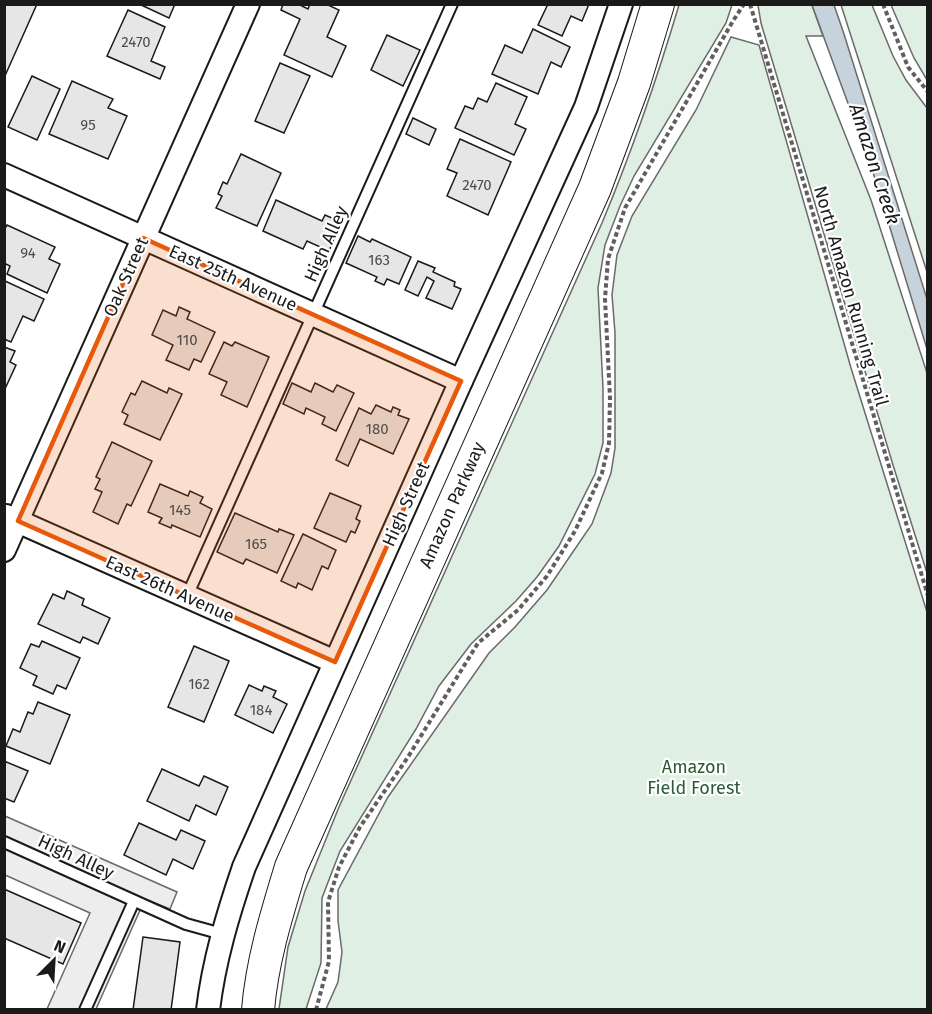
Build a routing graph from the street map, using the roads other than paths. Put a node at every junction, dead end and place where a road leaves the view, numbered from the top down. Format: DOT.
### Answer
graph roads {
  1 [pos="248,4"];
  2 [pos="452,4"];
  3 [pos="621,4"];
  4 [pos="658,4"];
  5 [pos="4,175"];
  6 [pos="143,238"];
  7 [pos="313,314"];
  8 [pos="461,381"];
  9 [pos="11,518"];
  10 [pos="4,550"];
  11 [pos="187,596"];
  12 [pos="335,662"];
  13 [pos="4,842"];
  14 [pos="134,901"];
  15 [pos="222,934"];
  16 [pos="85,1010"];
  17 [pos="208,1010"];
  18 [pos="258,1010"];
  1 -- 6 [label="street, Oak Street"];
  2 -- 7 [label="lane, High Alley"];
  3 -- 8 [label="street, High Street"];
  4 -- 18 [label="main road, Amazon Parkway"];
  5 -- 6 [label="street, East 25th Avenue"];
  6 -- 7 [label="street, East 25th Avenue"];
  6 -- 9 [label="street, Oak Street"];
  7 -- 8 [label="street, East 25th Avenue"];
  7 -- 11 [label="lane, High Alley"];
  8 -- 12 [label="street, High Street"];
  9 -- 10 [label="street, Oak Street"];
  9 -- 11 [label="street, East 26th Avenue"];
  11 -- 12 [label="street, East 26th Avenue"];
  12 -- 15 [label="street, High Street"];
  13 -- 14 [label="lane, High Alley"];
  14 -- 15 [label="lane, High Alley"];
  14 -- 16 [label="lane"];
  15 -- 17 [label="street, High Street"];
}
